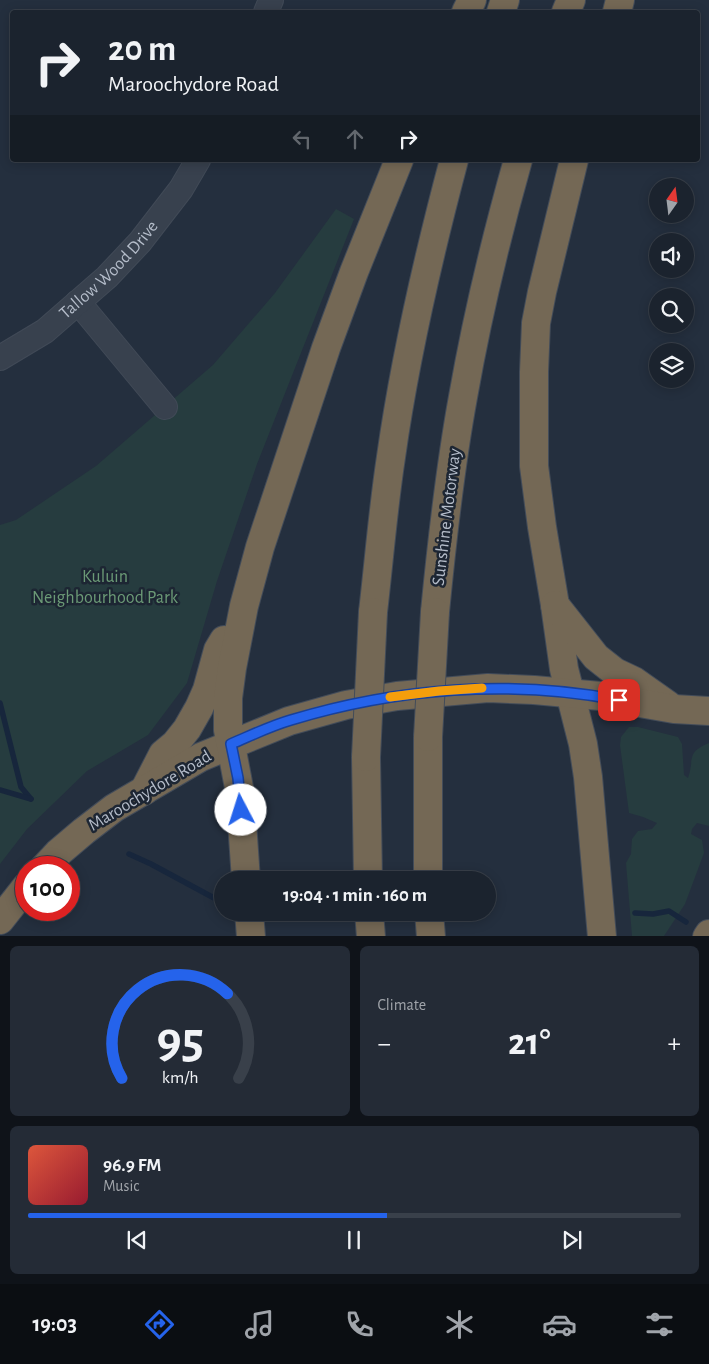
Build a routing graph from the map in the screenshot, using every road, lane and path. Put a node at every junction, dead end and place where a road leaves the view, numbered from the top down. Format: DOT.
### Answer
graph roads {
  1 [pos="197,162"];
  2 [pos="398,162"];
  3 [pos="454,162"];
  4 [pos="517,162"];
  5 [pos="574,162"];
  6 [pos="78,302"];
  7 [pos="0,358"];
  8 [pos="164,407"];
  9 [pos="555,605"];
  10 [pos="244,606"];
  11 [pos="570,693"];
  12 [pos="674,709"];
  13 [pos="709,711"];
  14 [pos="231,744"];
  15 [pos="144,791"];
  16 [pos="55,856"];
  17 [pos="245,871"];
  18 [pos="368,871"];
  19 [pos="428,871"];
  20 [pos="15,901"];
  21 [pos="0,920"];
  22 [pos="250,921"];
  23 [pos="370,921"];
  24 [pos="430,921"];
  25 [pos="251,936"];
  26 [pos="371,936"];
  27 [pos="431,936"];
  28 [pos="602,936"];
  1 -- 6 [label="street, Tallow Wood Drive"];
  2 -- 10 [label="highway"];
  3 -- 18 [label="highway, bridge"];
  4 -- 19 [label="highway, Sunshine Motorway, bridge"];
  5 -- 9 [label="highway"];
  6 -- 7 [label="street, Tallow Wood Drive"];
  6 -- 8 [label="street"];
  9 -- 11 [label="highway"];
  9 -- 12 [label="highway"];
  10 -- 14 [label="highway"];
  10 -- 15 [label="highway"];
  11 -- 12 [label="highway, Maroochydore Road"];
  11 -- 14 [label="highway, Maroochydore Road"];
  11 -- 28 [label="highway"];
  12 -- 13 [label="highway, Maroochydore Road"];
  14 -- 15 [label="highway, Maroochydore Road"];
  14 -- 17 [label="highway"];
  15 -- 16 [label="highway, Maroochydore Road"];
  20 -- 21 [label="highway"];
  22 -- 25 [label="highway"];
  23 -- 26 [label="highway"];
  24 -- 27 [label="highway"];
}
